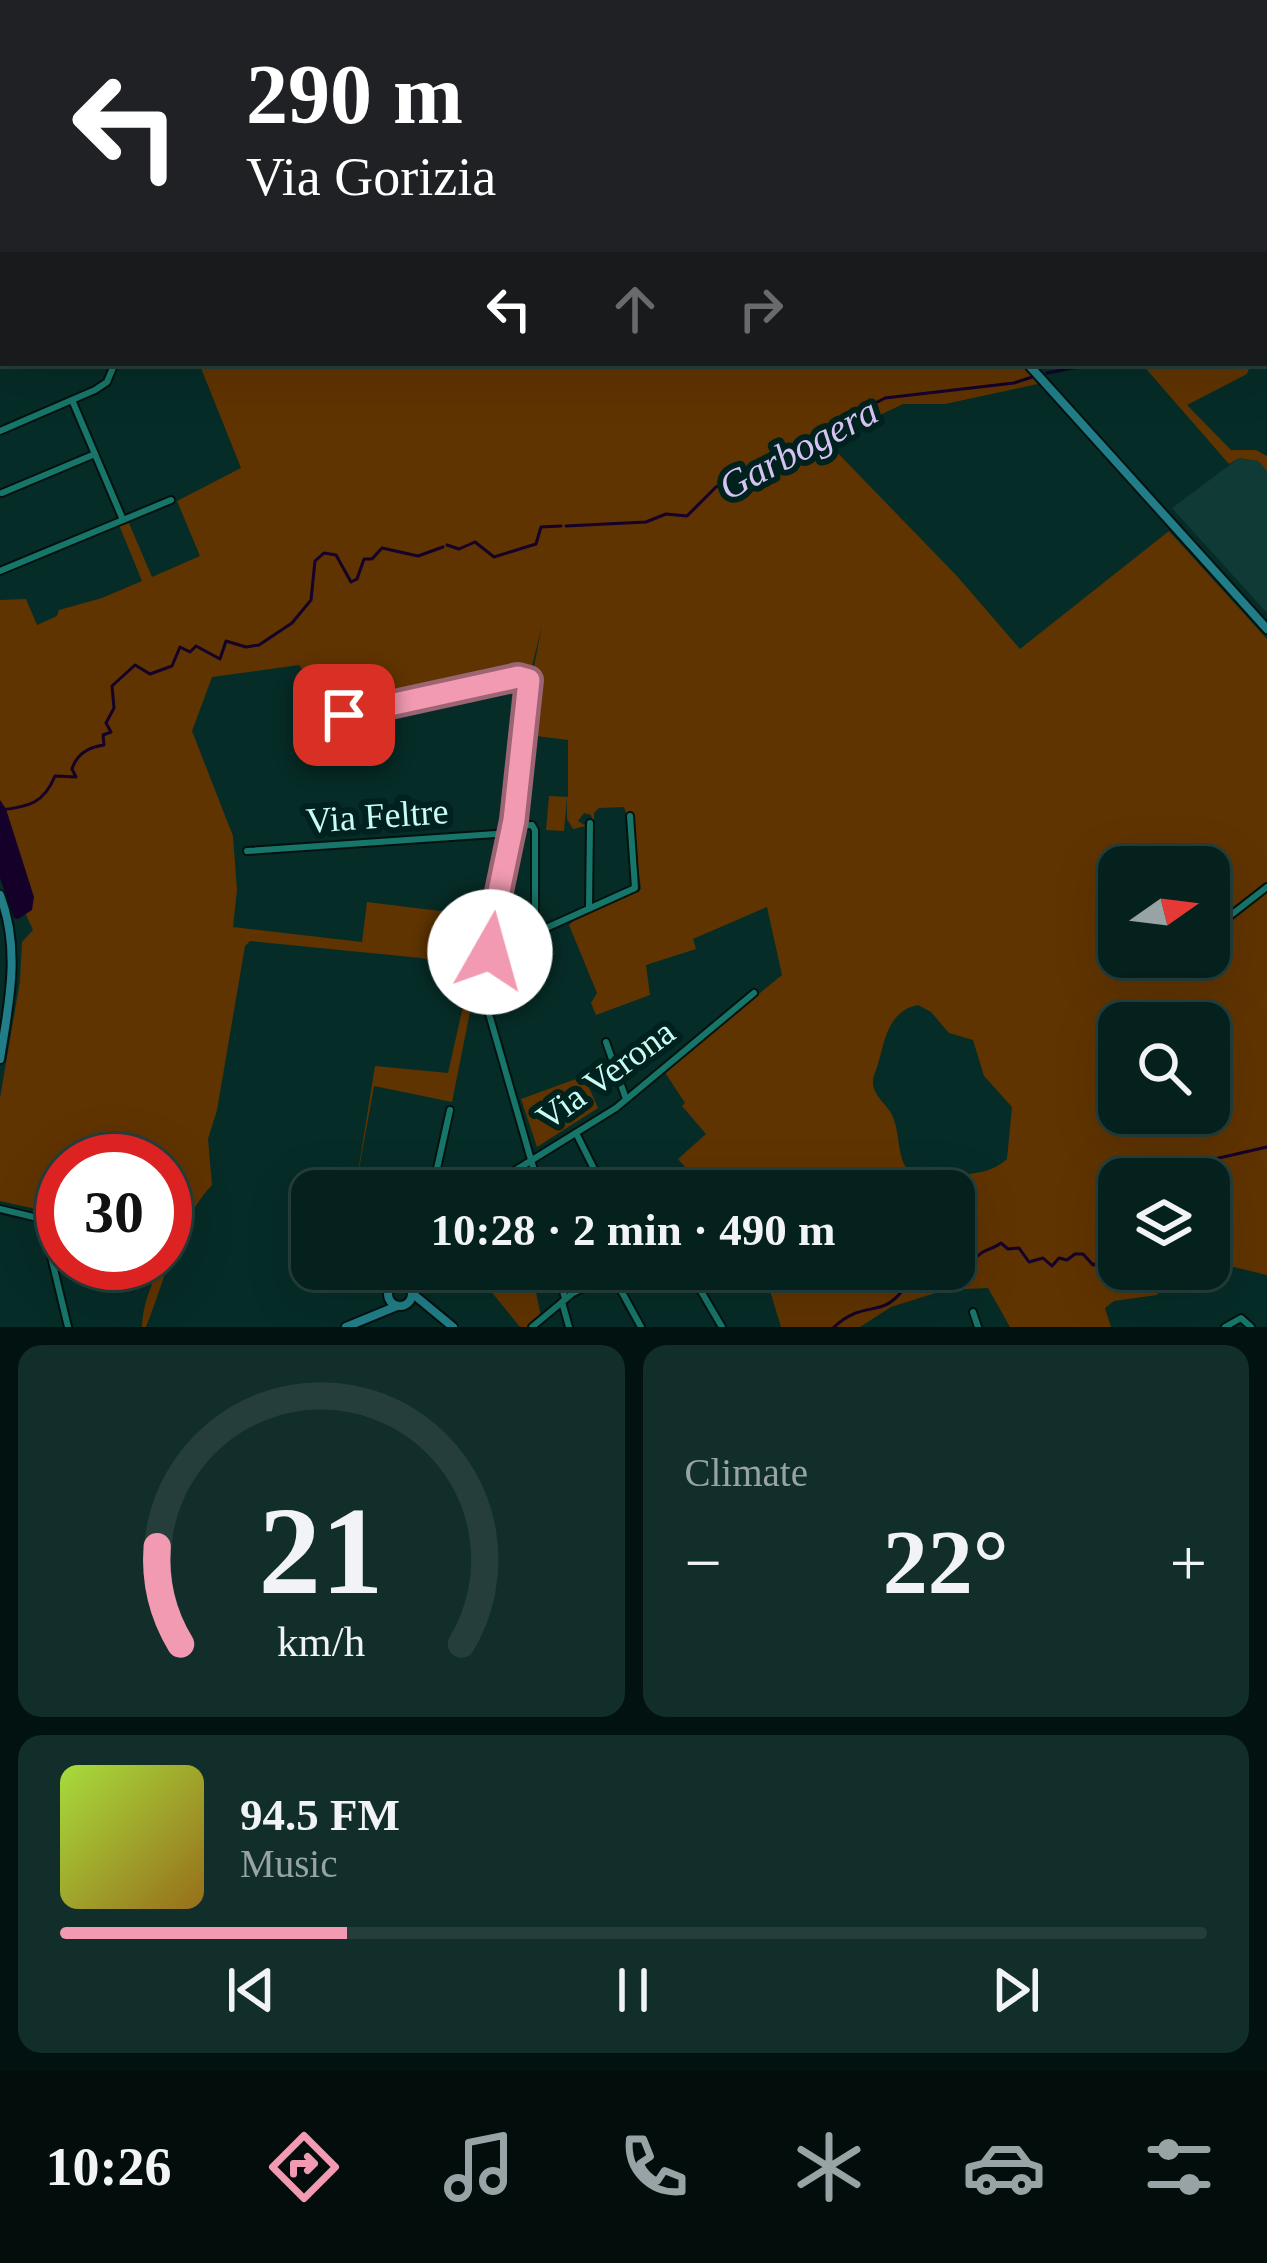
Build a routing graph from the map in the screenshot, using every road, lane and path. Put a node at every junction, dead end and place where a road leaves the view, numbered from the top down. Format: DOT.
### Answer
graph roads {
  1 [pos="115,366"];
  2 [pos="1030,366"];
  3 [pos="72,400"];
  4 [pos="0,431"];
  5 [pos="95,454"];
  6 [pos="2,493"];
  7 [pos="171,500"];
  8 [pos="123,520"];
  9 [pos="0,571"];
  10 [pos="1267,629"];
  11 [pos="309,725"];
  12 [pos="630,816"];
  13 [pos="590,823"];
  14 [pos="512,830"];
  15 [pos="247,851"];
  16 [pos="1267,887"];
  17 [pos="0,895"];
  18 [pos="590,908"];
  19 [pos="1230,916"];
  20 [pos="535,933"];
  21 [pos="5,940"];
  22 [pos="487,951"];
  23 [pos="754,993"];
  24 [pos="606,1042"];
  25 [pos="0,1058"];
  26 [pos="626,1099"];
  27 [pos="450,1110"];
  28 [pos="576,1133"];
  29 [pos="532,1160"];
  30 [pos="437,1170"];
  31 [pos="516,1170"];
  32 [pos="535,1170"];
  33 [pos="594,1170"];
  34 [pos="0,1209"];
  35 [pos="561,1290"];
  36 [pos="582,1290"];
  37 [pos="620,1290"];
  38 [pos="700,1290"];
  39 [pos="411,1291"];
  40 [pos="388,1292"];
  41 [pos="563,1300"];
  42 [pos="402,1305"];
  43 [pos="426,1308"];
  44 [pos="973,1312"];
  45 [pos="374,1314"];
  46 [pos="68,1327"];
  47 [pos="346,1327"];
  48 [pos="453,1327"];
  49 [pos="532,1327"];
  50 [pos="569,1327"];
  51 [pos="640,1327"];
  52 [pos="722,1327"];
  53 [pos="978,1327"];
  54 [pos="1226,1327"];
  55 [pos="1251,1327"];
  1 -- 3 [label="street"];
  2 -- 10 [label="street"];
  3 -- 4 [label="street"];
  3 -- 5 [label="street"];
  5 -- 6 [label="street"];
  5 -- 8 [label="street"];
  7 -- 8 [label="street"];
  8 -- 9 [label="street"];
  11 -- 14 [label="street"];
  12 -- 18 [label="street"];
  13 -- 18 [label="street"];
  14 -- 15 [label="street, Via Feltre"];
  14 -- 20 [label="street"];
  14 -- 22 [label="street"];
  16 -- 19 [label="street"];
  17 -- 21 [label="street"];
  18 -- 20 [label="street"];
  20 -- 22 [label="street"];
  21 -- 25 [label="street"];
  22 -- 29 [label="street"];
  23 -- 26 [label="street, Via Verona"];
  24 -- 26 [label="street"];
  26 -- 28 [label="street, Via Verona"];
  27 -- 30 [label="street"];
  28 -- 29 [label="street, Via Verona"];
  28 -- 33 [label="street"];
  29 -- 31 [label="street, Via Verona"];
  29 -- 32 [label="street"];
  34 -- 46 [label="street"];
  35 -- 41 [label="street"];
  36 -- 41 [label="street"];
  37 -- 51 [label="street"];
  38 -- 52 [label="street"];
  39 -- 42 [label="street"];
  39 -- 43 [label="street"];
  40 -- 42 [label="street"];
  40 -- 45 [label="street"];
  41 -- 49 [label="street"];
  41 -- 50 [label="street"];
  42 -- 43 [label="street"];
  42 -- 45 [label="street"];
  43 -- 48 [label="street"];
  44 -- 53 [label="street"];
  45 -- 47 [label="street"];
  54 -- 55 [label="street"];
}
